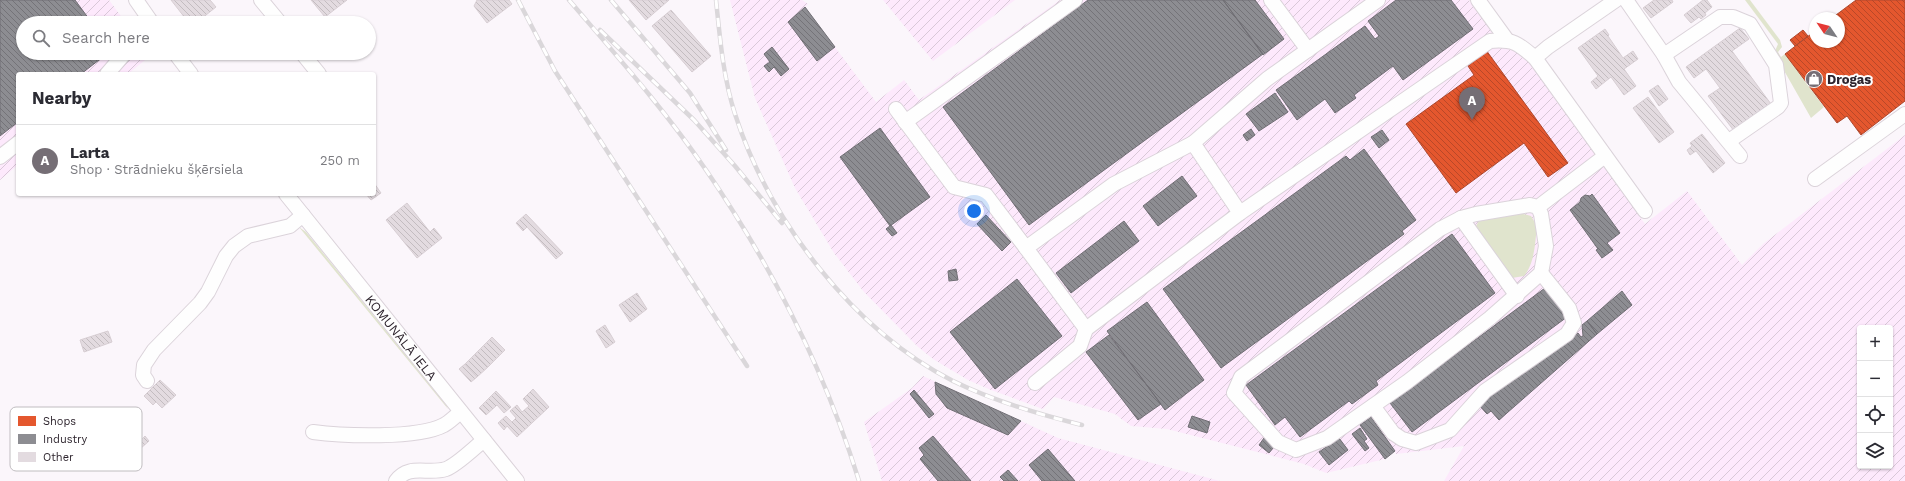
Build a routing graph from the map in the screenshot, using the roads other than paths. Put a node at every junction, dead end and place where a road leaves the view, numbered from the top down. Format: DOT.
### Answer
graph roads {
  1 [pos="136,0"];
  2 [pos="261,0"];
  3 [pos="1074,0"];
  4 [pos="1271,0"];
  5 [pos="1378,0"];
  6 [pos="1478,0"];
  7 [pos="1616,0"];
  8 [pos="1626,0"];
  9 [pos="147,16"];
  10 [pos="274,16"];
  11 [pos="1506,40"];
  12 [pos="1308,50"];
  13 [pos="1664,55"];
  14 [pos="1535,58"];
  15 [pos="119,60"];
  16 [pos="180,60"];
  17 [pos="308,60"];
  18 [pos="109,72"];
  19 [pos="189,72"];
  20 [pos="317,72"];
  21 [pos="896,109"];
  22 [pos="1905,114"];
  23 [pos="905,122"];
  24 [pos="1729,141"];
  25 [pos="1193,143"];
  26 [pos="16,145"];
  27 [pos="1605,156"];
  28 [pos="1740,156"];
  29 [pos="0,157"];
  30 [pos="1815,179"];
  31 [pos="288,196"];
  32 [pos="1538,207"];
  33 [pos="1645,211"];
  34 [pos="1240,212"];
  35 [pos="303,215"];
  36 [pos="1461,218"];
  37 [pos="1026,248"];
  38 [pos="1541,273"];
  39 [pos="1517,296"];
  40 [pos="1086,329"];
  41 [pos="147,381"];
  42 [pos="1035,383"];
  43 [pos="1372,406"];
  44 [pos="461,412"];
  45 [pos="313,432"];
  46 [pos="484,440"];
  47 [pos="398,479"];
  48 [pos="385,481"];
  49 [pos="517,481"];
  1 -- 9 [label="street"];
  2 -- 10 [label="street"];
  3 -- 23 [label="street"];
  4 -- 12 [label="street"];
  5 -- 12 [label="street"];
  6 -- 11 [label="street"];
  7 -- 14 [label="street"];
  8 -- 13 [label="street"];
  11 -- 14 [label="street"];
  11 -- 34 [label="street"];
  12 -- 25 [label="street"];
  13 -- 24 [label="street"];
  13 -- 24 [label="street"];
  14 -- 27 [label="street"];
  15 -- 18 [label="street"];
  16 -- 19 [label="street"];
  17 -- 20 [label="street"];
  21 -- 23 [label="street"];
  22 -- 30 [label="street"];
  23 -- 37 [label="street"];
  24 -- 28 [label="street"];
  25 -- 34 [label="street"];
  25 -- 37 [label="street"];
  26 -- 29 [label="street"];
  27 -- 32 [label="street"];
  27 -- 33 [label="street"];
  31 -- 35 [label="street, KOMUNĀLĀ IELA"];
  32 -- 36 [label="street"];
  32 -- 38 [label="street"];
  34 -- 40 [label="street"];
  35 -- 41 [label="street"];
  35 -- 44 [label="street, KOMUNĀLĀ IELA"];
  36 -- 39 [label="street"];
  36 -- 43 [label="street"];
  37 -- 40 [label="street"];
  38 -- 39 [label="street"];
  38 -- 43 [label="street"];
  39 -- 43 [label="street"];
  40 -- 42 [label="street"];
  44 -- 45 [label="street"];
  44 -- 46 [label="street, KOMUNĀLĀ IELA"];
  46 -- 47 [label="street"];
  46 -- 49 [label="street, KOMUNĀLĀ IELA"];
  47 -- 48 [label="street"];
}
